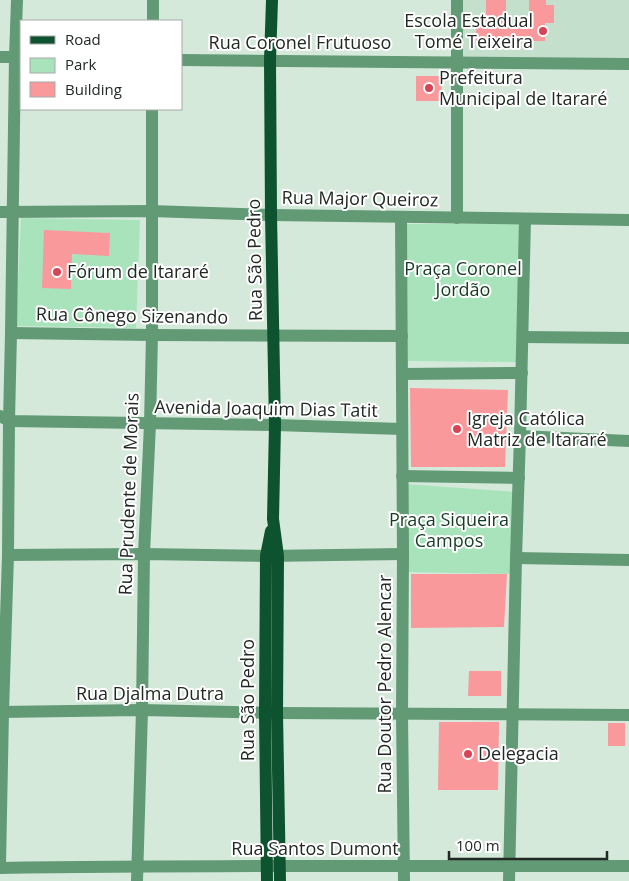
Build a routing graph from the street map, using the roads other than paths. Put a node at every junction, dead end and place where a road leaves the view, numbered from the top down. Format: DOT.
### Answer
graph roads {
  1 [pos="17,0"];
  2 [pos="153,0"];
  3 [pos="272,0"];
  4 [pos="457,0"];
  5 [pos="153,20"];
  6 [pos="0,57"];
  7 [pos="18,57"];
  8 [pos="182,60"];
  9 [pos="270,60"];
  10 [pos="457,62"];
  11 [pos="629,64"];
  12 [pos="152,110"];
  13 [pos="151,211"];
  14 [pos="6,212"];
  15 [pos="271,215"];
  16 [pos="401,217"];
  17 [pos="457,218"];
  18 [pos="526,219"];
  19 [pos="629,220"];
  20 [pos="11,333"];
  21 [pos="152,335"];
  22 [pos="274,335"];
  23 [pos="402,336"];
  24 [pos="523,337"];
  25 [pos="629,338"];
  26 [pos="522,373"];
  27 [pos="402,374"];
  28 [pos="3,421"];
  29 [pos="150,424"];
  30 [pos="275,425"];
  31 [pos="402,429"];
  32 [pos="520,436"];
  33 [pos="629,441"];
  34 [pos="402,476"];
  35 [pos="519,478"];
  36 [pos="144,554"];
  37 [pos="403,554"];
  38 [pos="8,555"];
  39 [pos="272,556"];
  40 [pos="516,558"];
  41 [pos="629,560"];
  42 [pos="142,710"];
  43 [pos="2,712"];
  44 [pos="271,713"];
  45 [pos="402,714"];
  46 [pos="514,714"];
  47 [pos="629,714"];
  48 [pos="0,866"];
  49 [pos="137,866"];
  50 [pos="267,866"];
  51 [pos="404,866"];
  52 [pos="510,866"];
  53 [pos="629,866"];
  54 [pos="280,867"];
  55 [pos="137,881"];
  56 [pos="267,881"];
  57 [pos="280,881"];
  58 [pos="404,881"];
  59 [pos="510,881"];
  1 -- 7 [label="street"];
  2 -- 5 [label="street"];
  3 -- 9 [label="main road, Rua São Pedro"];
  4 -- 10 [label="street"];
  6 -- 7 [label="street"];
  7 -- 14 [label="street"];
  8 -- 9 [label="street, Rua Coronel Frutuoso"];
  9 -- 10 [label="street, Rua Coronel Frutuoso"];
  9 -- 15 [label="main road, Rua São Pedro"];
  10 -- 11 [label="street, Rua Coronel Frutuoso"];
  10 -- 17 [label="street"];
  12 -- 13 [label="street, Rua Prudente de Morais"];
  13 -- 14 [label="street, Rua Major Queiroz"];
  13 -- 15 [label="street, Rua Major Queiroz"];
  13 -- 21 [label="street, Rua Prudente de Morais"];
  14 -- 20 [label="street"];
  15 -- 16 [label="street, Rua Major Queiroz"];
  15 -- 22 [label="main road, Rua São Pedro"];
  16 -- 17 [label="street, Rua Major Queiroz"];
  16 -- 23 [label="street, Rua Doutor Pedro Alencar"];
  17 -- 18 [label="street, Rua Major Queiroz"];
  18 -- 19 [label="street, Rua Major Queiroz"];
  18 -- 24 [label="street"];
  20 -- 21 [label="street, Rua Cônego Sizenando"];
  20 -- 28 [label="street"];
  21 -- 22 [label="street, Rua Cônego Sizenando"];
  21 -- 29 [label="street, Rua Prudente de Morais"];
  22 -- 23 [label="street, Rua Cônego Sizenando"];
  22 -- 30 [label="main road, Rua São Pedro"];
  23 -- 27 [label="street, Rua Doutor Pedro Alencar"];
  24 -- 25 [label="street"];
  24 -- 26 [label="street"];
  26 -- 27 [label="street"];
  26 -- 32 [label="street"];
  27 -- 31 [label="street, Rua Doutor Pedro Alencar"];
  28 -- 29 [label="street, Avenida Joaquim Dias Tatit"];
  28 -- 38 [label="street"];
  29 -- 30 [label="street, Avenida Joaquim Dias Tatit"];
  29 -- 36 [label="street, Rua Prudente de Morais"];
  30 -- 31 [label="street, Avenida Joaquim Dias Tatit"];
  30 -- 39 [label="main road, Rua São Pedro"];
  31 -- 34 [label="street, Rua Doutor Pedro Alencar"];
  32 -- 33 [label="street"];
  32 -- 35 [label="street"];
  34 -- 35 [label="street"];
  34 -- 37 [label="street, Rua Doutor Pedro Alencar"];
  35 -- 40 [label="street"];
  36 -- 38 [label="street"];
  36 -- 39 [label="street"];
  36 -- 42 [label="street, Rua Prudente de Morais"];
  37 -- 39 [label="street"];
  37 -- 45 [label="street, Rua Doutor Pedro Alencar"];
  38 -- 43 [label="street"];
  39 -- 44 [label="main road, Rua São Pedro"];
  40 -- 41 [label="street"];
  40 -- 46 [label="street"];
  42 -- 43 [label="street, Rua Djalma Dutra"];
  42 -- 44 [label="street, Rua Djalma Dutra"];
  42 -- 49 [label="street, Rua Prudente de Morais"];
  43 -- 48 [label="street"];
  44 -- 45 [label="street, Rua Djalma Dutra"];
  44 -- 50 [label="main road, Rua São Pedro"];
  44 -- 54 [label="main road, Rua São Pedro"];
  45 -- 46 [label="street, Rua Djalma Dutra"];
  45 -- 51 [label="street, Rua Doutor Pedro Alencar"];
  46 -- 47 [label="street, Rua Djalma Dutra"];
  46 -- 52 [label="street"];
  48 -- 49 [label="street, Rua Santos Dumont"];
  49 -- 50 [label="street, Rua Santos Dumont"];
  49 -- 55 [label="street, Rua Prudente de Morais"];
  50 -- 54 [label="street, Rua Santos Dumont"];
  50 -- 56 [label="main road, Rua São Pedro"];
  51 -- 52 [label="street, Rua Santos Dumont"];
  51 -- 54 [label="street, Rua Santos Dumont"];
  51 -- 58 [label="street, Rua Doutor Pedro Alencar"];
  52 -- 53 [label="street, Rua Santos Dumont"];
  52 -- 59 [label="street"];
  54 -- 57 [label="main road, Rua São Pedro"];
}
